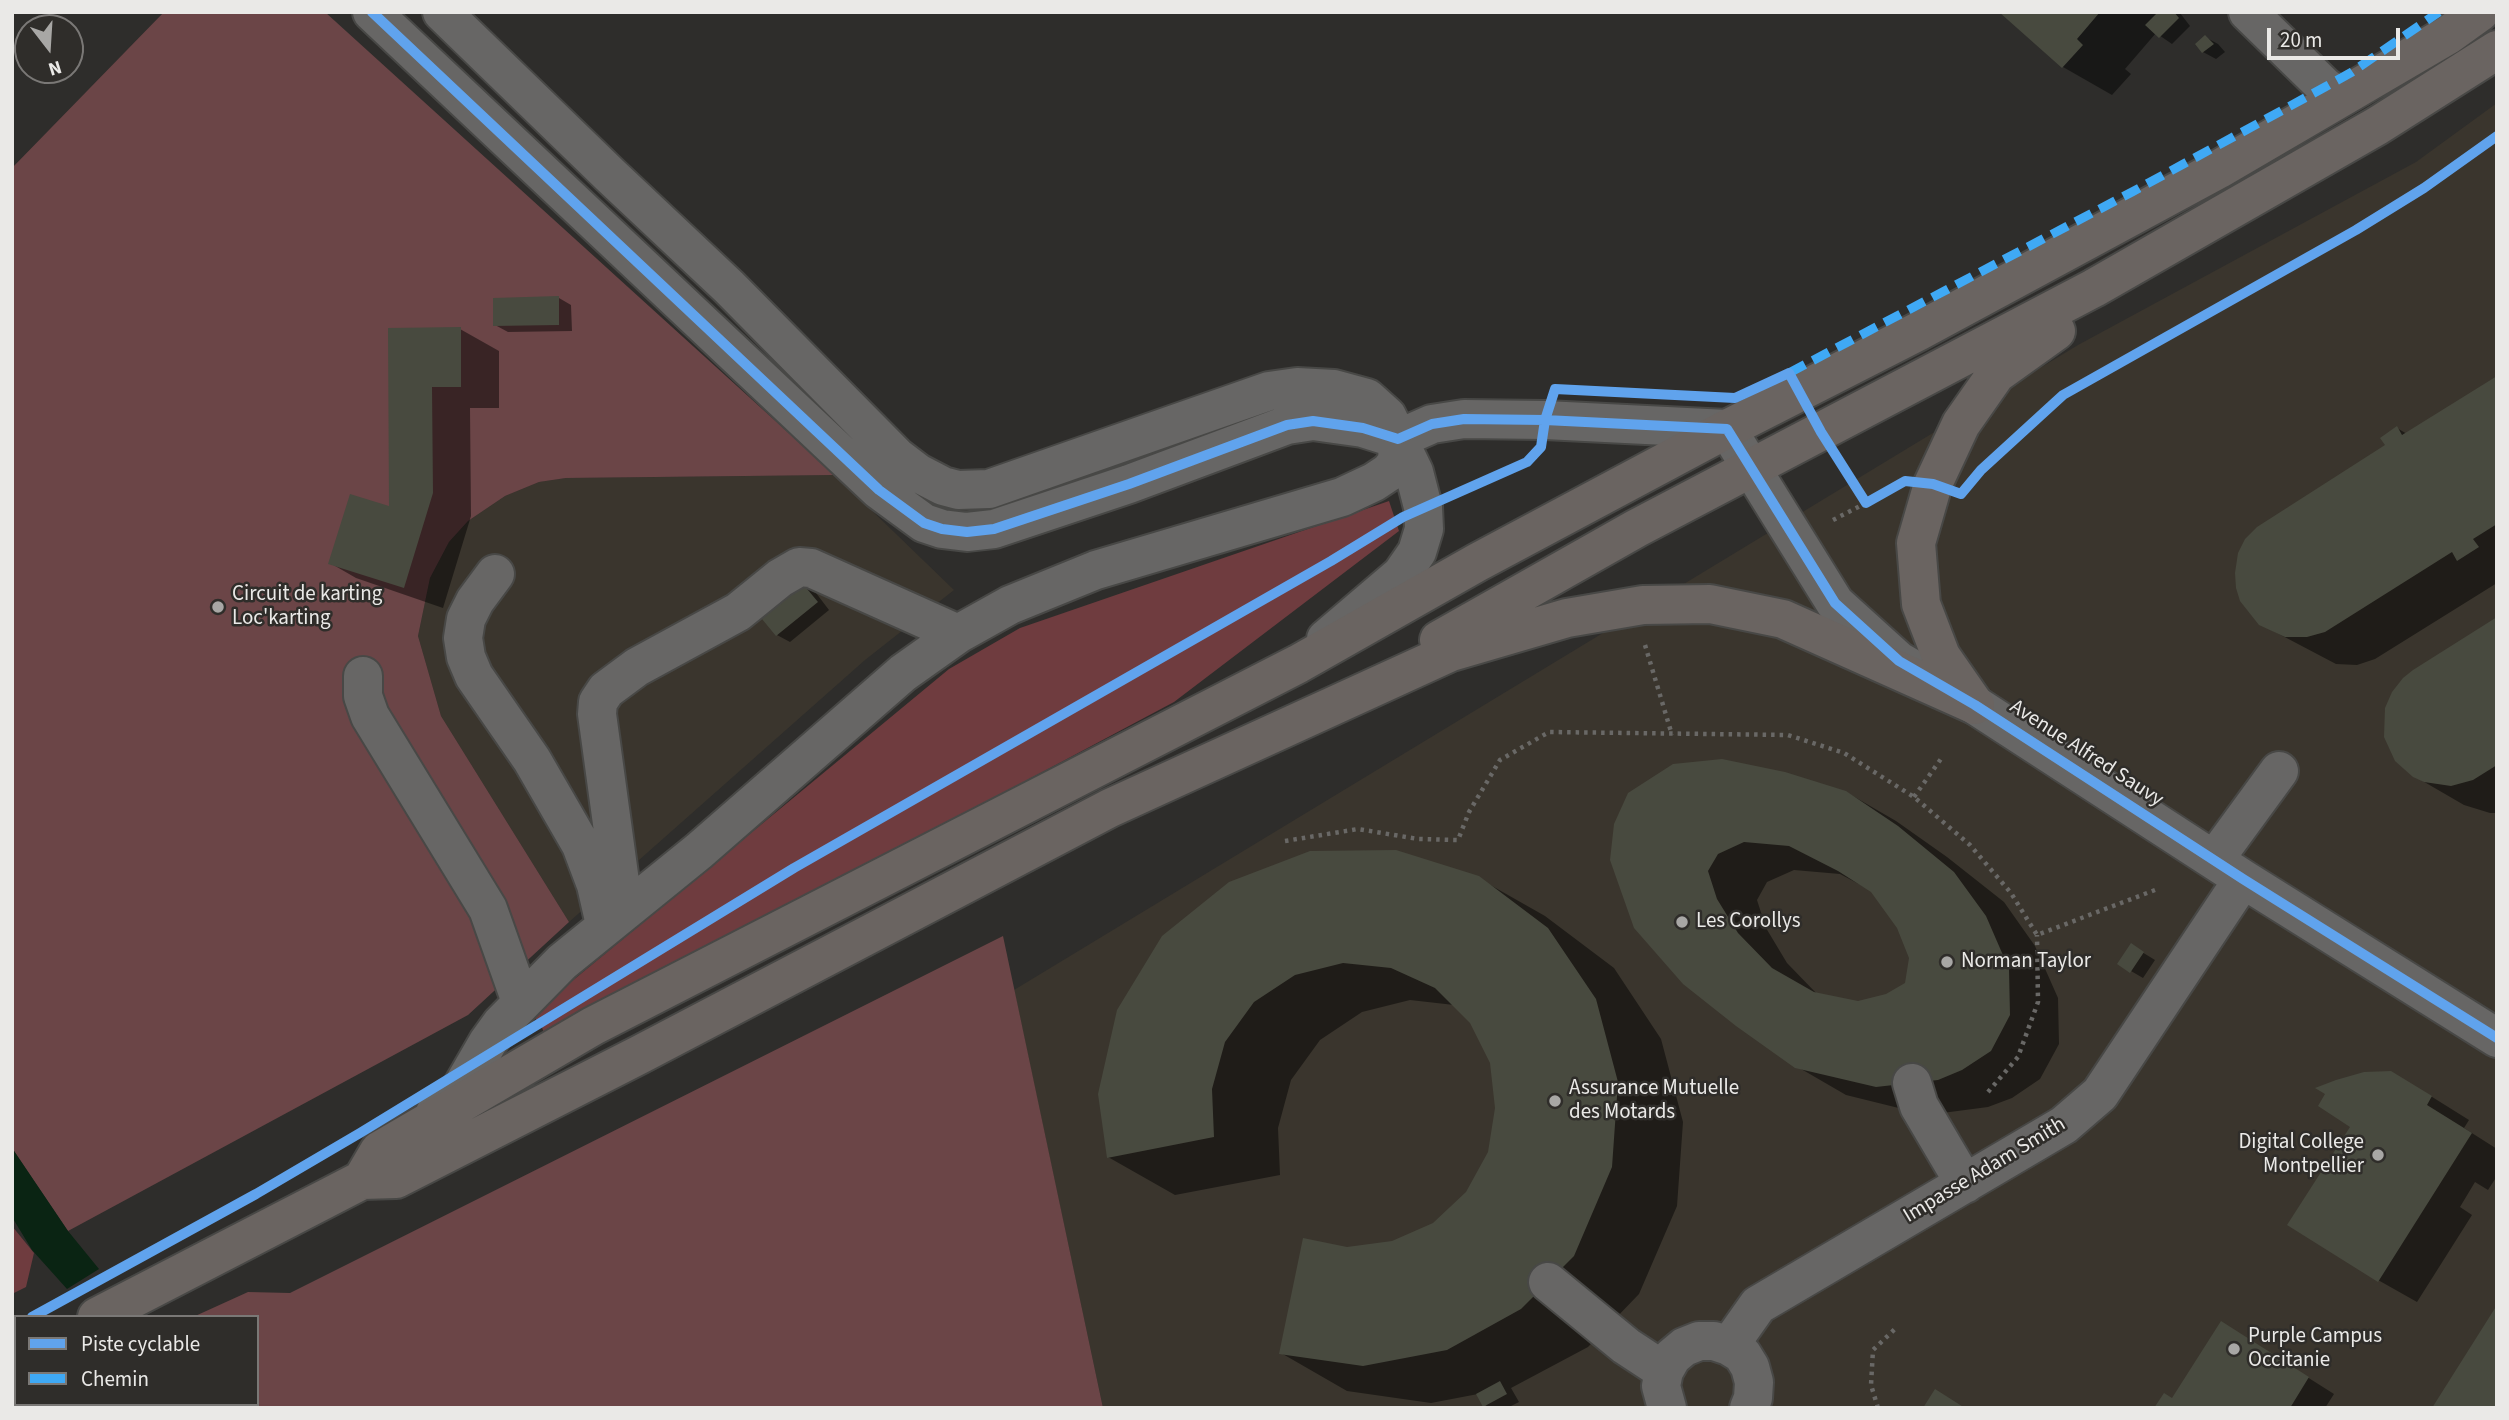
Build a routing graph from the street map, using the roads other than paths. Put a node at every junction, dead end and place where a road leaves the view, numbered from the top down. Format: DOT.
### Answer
graph roads {
  1 [pos="372,12"];
  2 [pos="442,12"];
  3 [pos="2248,12"];
  4 [pos="2480,12"];
  5 [pos="2497,50"];
  6 [pos="2340,96"];
  7 [pos="2377,126"];
  8 [pos="1398,439"];
  9 [pos="1738,448"];
  10 [pos="495,574"];
  11 [pos="958,634"];
  12 [pos="1298,664"];
  13 [pos="363,676"];
  14 [pos="1975,705"];
  15 [pos="1275,732"];
  16 [pos="2279,771"];
  17 [pos="2229,870"];
  18 [pos="614,918"];
  19 [pos="521,1002"];
  20 [pos="2497,1038"];
  21 [pos="1912,1083"];
  22 [pos="371,1166"];
  23 [pos="1965,1184"];
  24 [pos="1548,1282"];
  25 [pos="101,1315"];
  26 [pos="1729,1346"];
  27 [pos="1665,1389"];
  28 [pos="1749,1408"];
  1 -- 8 [label="street"];
  2 -- 8 [label="street"];
  3 -- 6 [label="street"];
  4 -- 6 [label="main road"];
  5 -- 7 [label="main road"];
  6 -- 9 [label="main road"];
  7 -- 9 [label="main road"];
  7 -- 14 [label="main road"];
  8 -- 9 [label="street"];
  8 -- 11 [label="street"];
  8 -- 12 [label="street"];
  9 -- 12 [label="main road"];
  9 -- 14 [label="street, Avenue Alfred Sauvy"];
  9 -- 15 [label="main road"];
  10 -- 18 [label="street"];
  11 -- 18 [label="street"];
  11 -- 18 [label="street"];
  12 -- 22 [label="main road"];
  13 -- 19 [label="street"];
  14 -- 15 [label="main road"];
  14 -- 17 [label="street, Avenue Alfred Sauvy"];
  15 -- 22 [label="main road"];
  16 -- 17 [label="street, Impasse Adam Smith"];
  17 -- 20 [label="street, Avenue Alfred Sauvy"];
  17 -- 23 [label="street, Impasse Adam Smith"];
  18 -- 19 [label="street"];
  19 -- 22 [label="street"];
  21 -- 23 [label="street"];
  22 -- 25 [label="main road"];
  23 -- 26 [label="street, Impasse Adam Smith"];
  24 -- 27 [label="street"];
  26 -- 27 [label="street"];
  26 -- 28 [label="street"];
}
